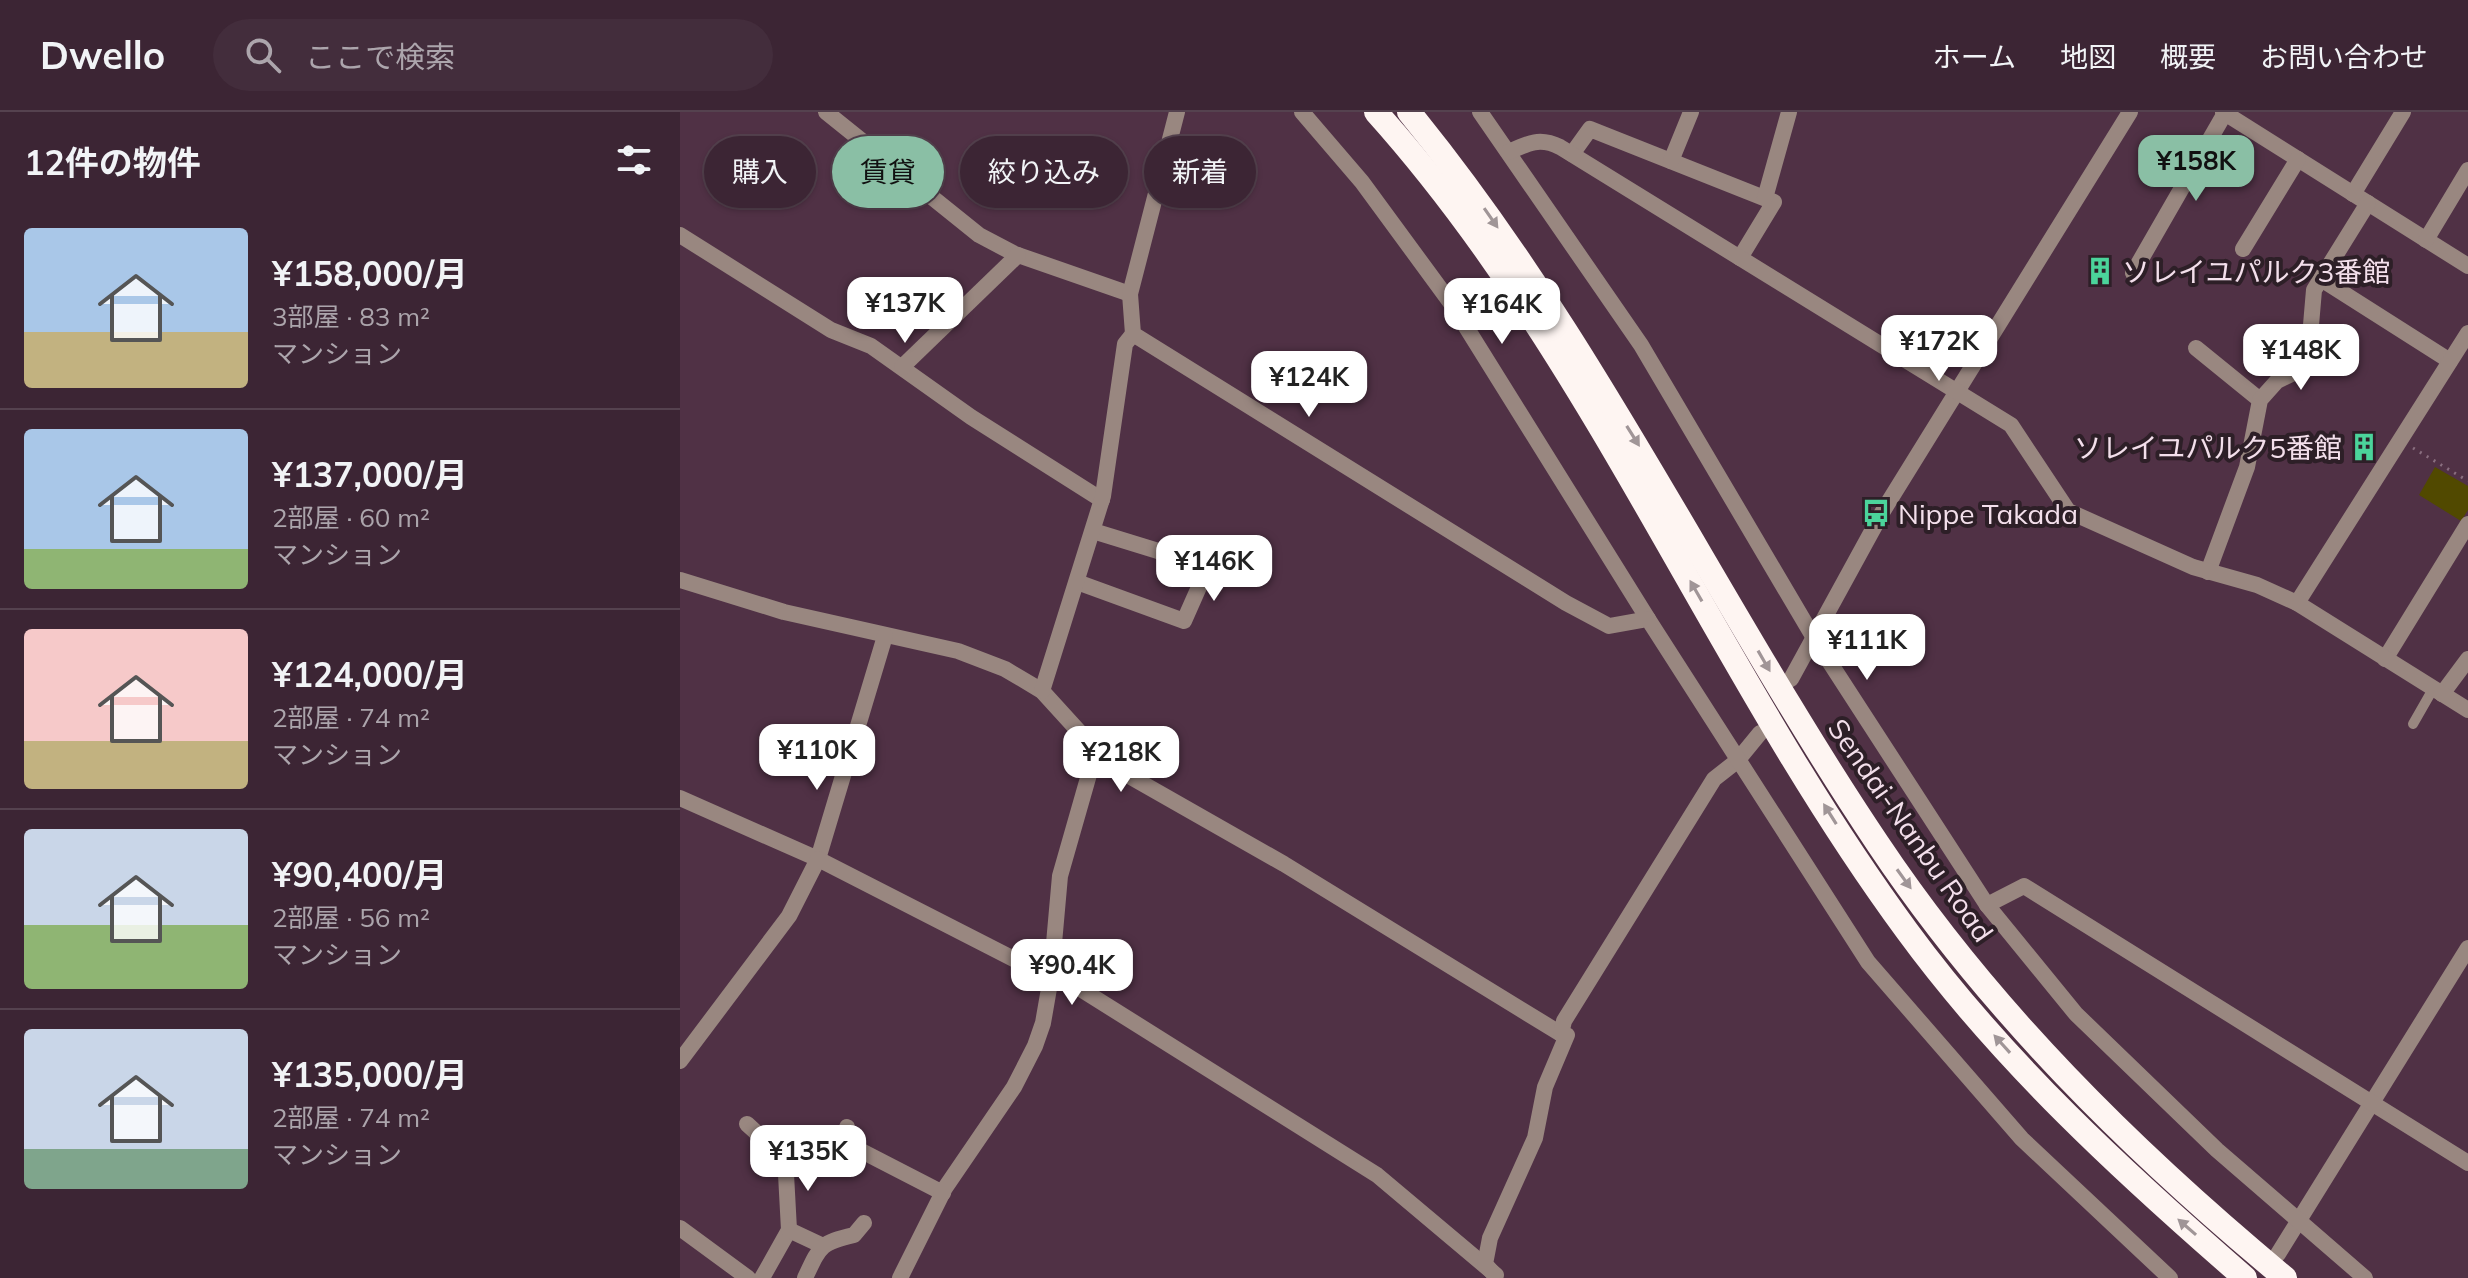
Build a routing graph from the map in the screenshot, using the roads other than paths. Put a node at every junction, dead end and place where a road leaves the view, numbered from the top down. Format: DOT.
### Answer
graph roads {
  1 [pos="826,112"];
  2 [pos="1177,112"];
  3 [pos="1302,112"];
  4 [pos="1376,112"];
  5 [pos="1409,112"];
  6 [pos="1480,112"];
  7 [pos="1691,112"];
  8 [pos="1789,112"];
  9 [pos="2130,112"];
  10 [pos="2403,112"];
  11 [pos="2232,115"];
  12 [pos="1509,152"];
  13 [pos="1572,154"];
  14 [pos="2298,159"];
  15 [pos="1671,161"];
  16 [pos="2468,170"];
  17 [pos="2353,194"];
  18 [pos="1765,198"];
  19 [pos="2368,203"];
  20 [pos="680,235"];
  21 [pos="2426,240"];
  22 [pos="2243,249"];
  23 [pos="1018,255"];
  24 [pos="1740,258"];
  25 [pos="2468,266"];
  26 [pos="2133,273"];
  27 [pos="2321,279"];
  28 [pos="1130,294"];
  29 [pos="2468,333"];
  30 [pos="1133,334"];
  31 [pos="2196,348"];
  32 [pos="2450,361"];
  33 [pos="902,367"];
  34 [pos="1956,393"];
  35 [pos="2260,400"];
  36 [pos="1102,500"];
  37 [pos="1093,531"];
  38 [pos="2465,535"];
  39 [pos="2208,572"];
  40 [pos="680,580"];
  41 [pos="1077,582"];
  42 [pos="2297,603"];
  43 [pos="1648,619"];
  44 [pos="885,636"];
  45 [pos="1814,638"];
  46 [pos="2385,659"];
  47 [pos="2468,659"];
  48 [pos="1791,679"];
  49 [pos="1042,691"];
  50 [pos="2438,692"];
  51 [pos="2468,710"];
  52 [pos="2413,724"];
  53 [pos="1760,733"];
  54 [pos="1096,750"];
  55 [pos="1737,761"];
  56 [pos="680,798"];
  57 [pos="818,859"];
  58 [pos="1987,905"];
  59 [pos="2468,948"];
  60 [pos="1051,977"];
  61 [pos="1561,1034"];
  62 [pos="680,1061"];
  63 [pos="2371,1103"];
  64 [pos="747,1124"];
  65 [pos="847,1127"];
  66 [pos="2468,1163"];
  67 [pos="943,1193"];
  68 [pos="2297,1221"];
  69 [pos="864,1223"];
  70 [pos="680,1228"];
  71 [pos="789,1230"];
  72 [pos="821,1245"];
  73 [pos="2278,1254"];
  74 [pos="1496,1277"];
  75 [pos="748,1278"];
  76 [pos="762,1278"];
  77 [pos="805,1278"];
  78 [pos="900,1278"];
  79 [pos="2170,1278"];
  80 [pos="2245,1278"];
  81 [pos="2285,1278"];
  82 [pos="2365,1278"];
  1 -- 23 [label="street"];
  2 -- 28 [label="street"];
  3 -- 43 [label="street"];
  80 -- 4 [label="highway, Sendai-Nanbu Road, one-way"];
  5 -- 81 [label="highway, Sendai-Nanbu Road, one-way"];
  6 -- 12 [label="street"];
  7 -- 15 [label="street"];
  8 -- 18 [label="street"];
  9 -- 34 [label="street"];
  10 -- 17 [label="street"];
  11 -- 14 [label="street"];
  11 -- 26 [label="street"];
  12 -- 13 [label="street"];
  12 -- 45 [label="street"];
  13 -- 15 [label="street"];
  13 -- 24 [label="street"];
  14 -- 17 [label="street"];
  14 -- 22 [label="street"];
  15 -- 18 [label="street"];
  16 -- 21 [label="street"];
  17 -- 19 [label="street"];
  18 -- 24 [label="street"];
  19 -- 21 [label="street"];
  19 -- 27 [label="street"];
  20 -- 33 [label="street"];
  21 -- 25 [label="street"];
  23 -- 28 [label="street"];
  23 -- 33 [label="street"];
  24 -- 34 [label="street"];
  27 -- 32 [label="street"];
  27 -- 35 [label="street"];
  28 -- 30 [label="street"];
  29 -- 32 [label="street"];
  30 -- 36 [label="street"];
  30 -- 43 [label="street"];
  31 -- 35 [label="street"];
  32 -- 42 [label="street"];
  33 -- 36 [label="street"];
  34 -- 39 [label="street"];
  34 -- 45 [label="street"];
  35 -- 39 [label="street"];
  36 -- 37 [label="street"];
  37 -- 41 [label="street"];
  37 -- 41 [label="street"];
  38 -- 46 [label="street"];
  39 -- 42 [label="street"];
  40 -- 44 [label="street"];
  41 -- 49 [label="street"];
  42 -- 46 [label="street"];
  43 -- 55 [label="street"];
  44 -- 49 [label="street"];
  44 -- 57 [label="street"];
  45 -- 48 [label="street"];
  45 -- 58 [label="street"];
  46 -- 50 [label="street"];
  47 -- 50 [label="street"];
  49 -- 54 [label="street"];
  50 -- 51 [label="street"];
  50 -- 52 [label="lane"];
  53 -- 55 [label="street"];
  54 -- 60 [label="street"];
  54 -- 61 [label="street"];
  55 -- 61 [label="street"];
  55 -- 79 [label="street"];
  56 -- 57 [label="street"];
  57 -- 60 [label="street"];
  57 -- 62 [label="street"];
  58 -- 63 [label="street"];
  58 -- 68 [label="street"];
  59 -- 63 [label="street"];
  60 -- 67 [label="street"];
  60 -- 74 [label="street"];
  61 -- 74 [label="street"];
  63 -- 66 [label="street"];
  63 -- 68 [label="street"];
  64 -- 71 [label="street"];
  65 -- 67 [label="street"];
  67 -- 78 [label="street"];
  68 -- 73 [label="street"];
  68 -- 82 [label="street"];
  69 -- 72 [label="street"];
  70 -- 75 [label="street"];
  71 -- 72 [label="street"];
  71 -- 76 [label="street"];
  72 -- 77 [label="street"];
}
